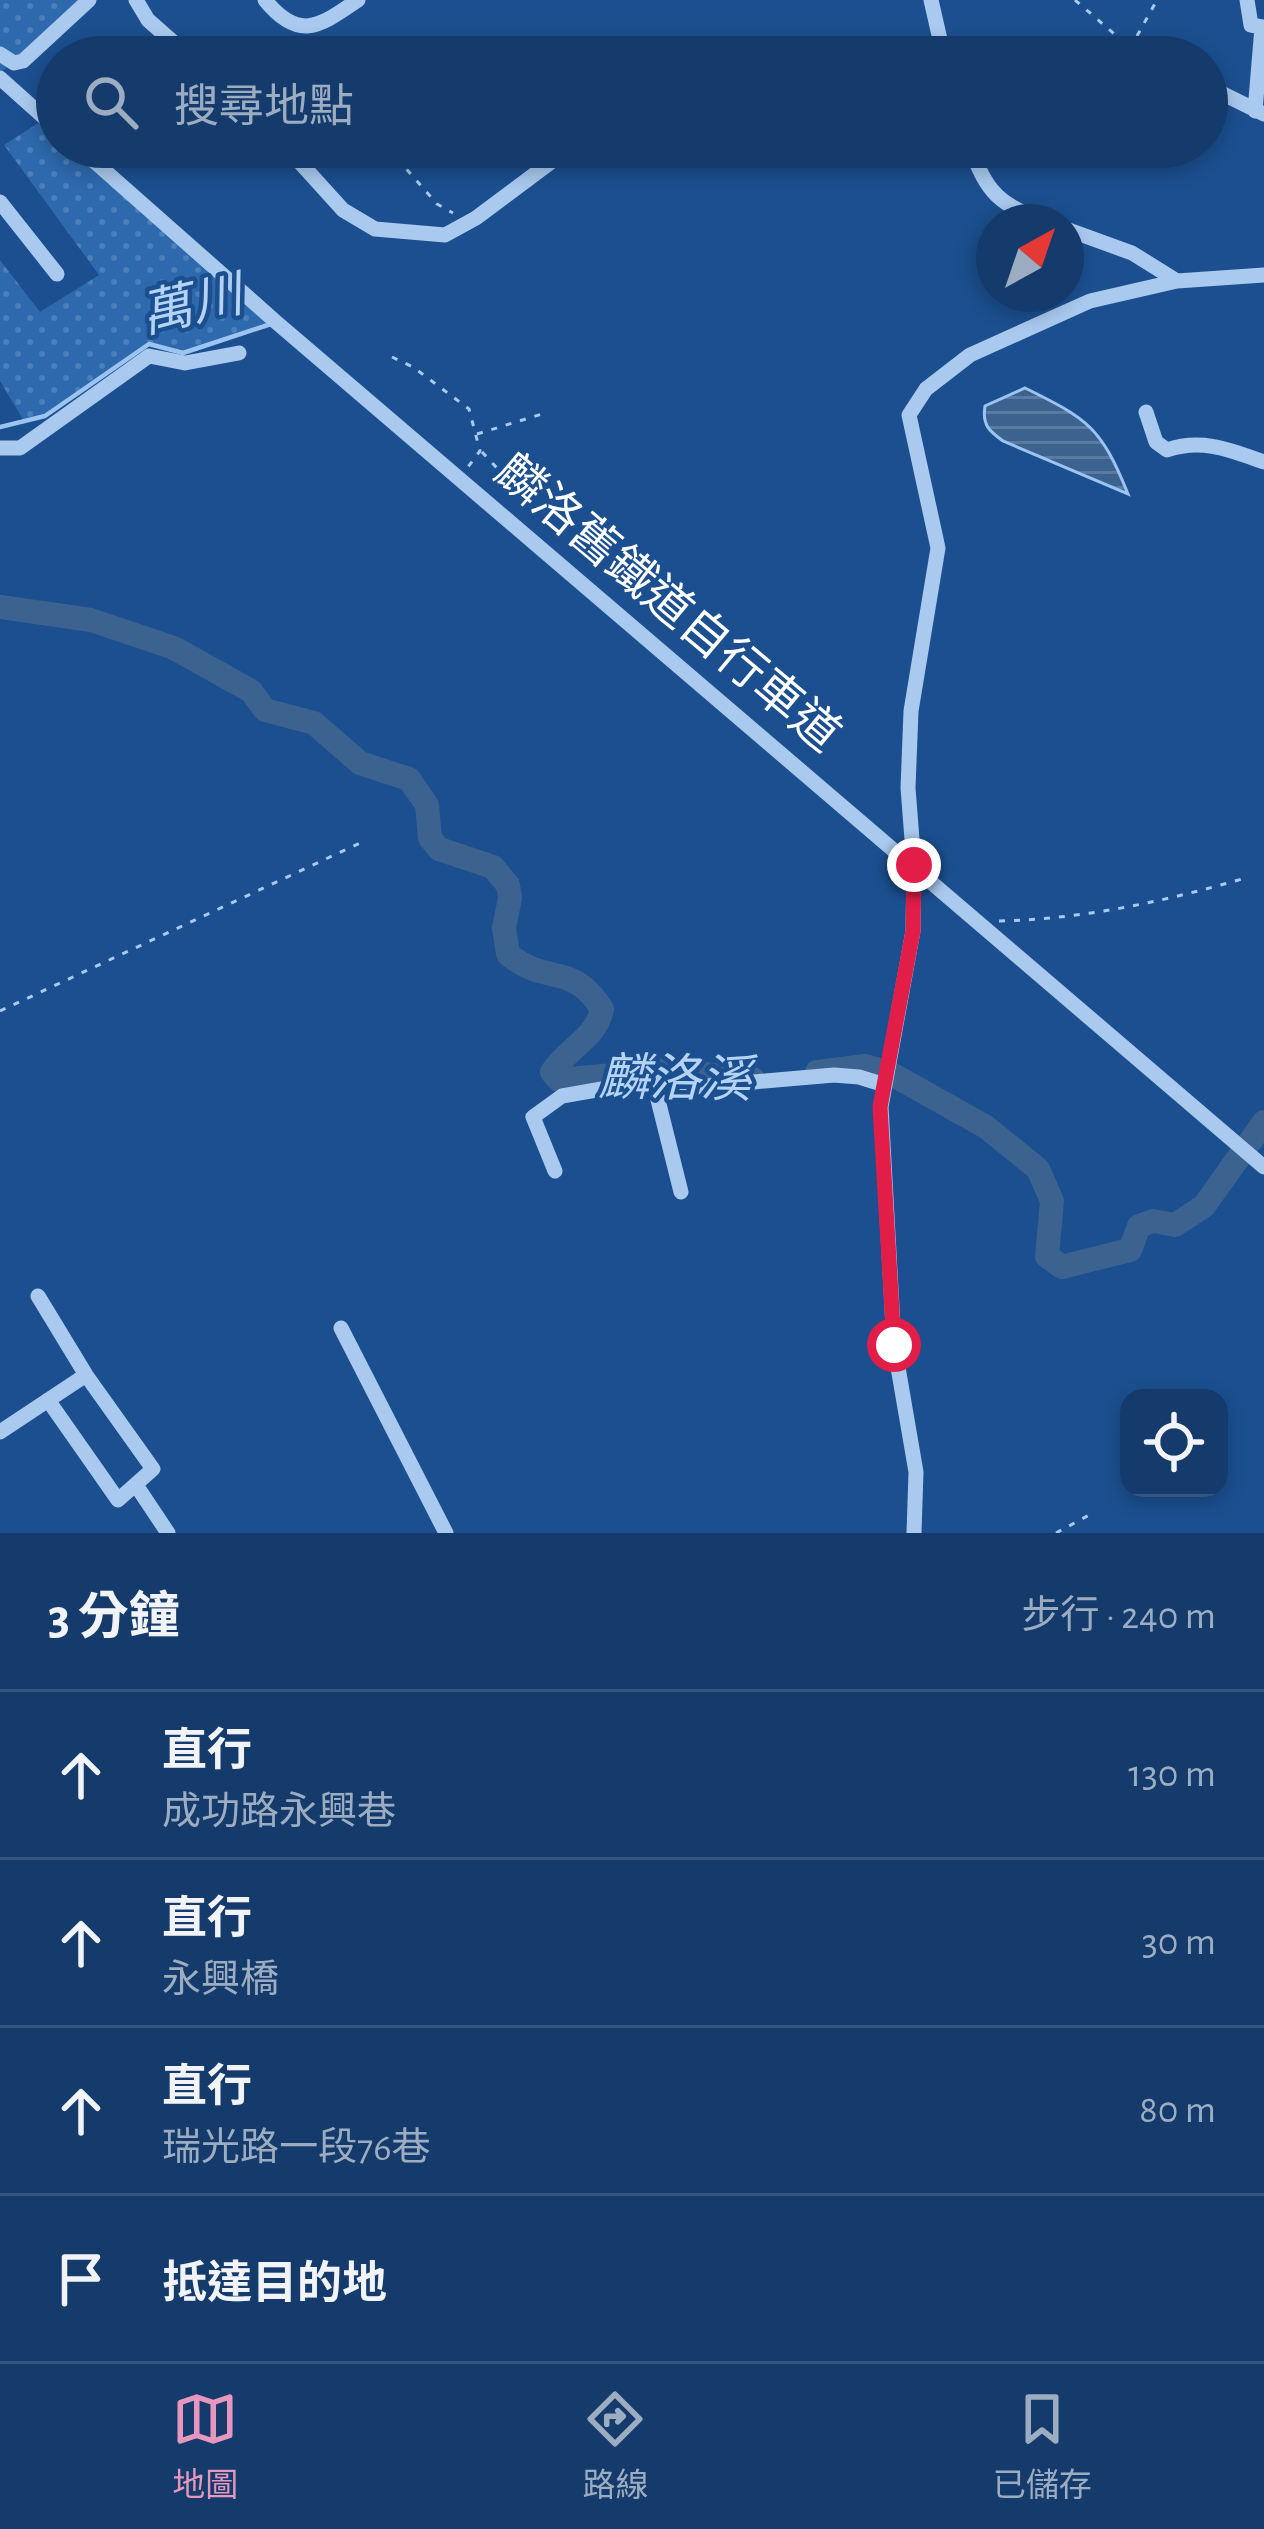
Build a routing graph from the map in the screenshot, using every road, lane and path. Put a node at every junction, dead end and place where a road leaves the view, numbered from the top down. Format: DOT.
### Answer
graph roads {
  1 [pos="89,0"];
  2 [pos="136,0"];
  3 [pos="265,0"];
  4 [pos="358,0"];
  5 [pos="931,0"];
  6 [pos="1075,0"];
  7 [pos="1157,0"];
  8 [pos="1247,0"];
  9 [pos="50,36"];
  10 [pos="166,36"];
  11 [pos="939,36"];
  12 [pos="1117,36"];
  13 [pos="1136,36"];
  14 [pos="36,49"];
  15 [pos="0,54"];
  16 [pos="0,78"];
  17 [pos="1228,96"];
  18 [pos="36,110"];
  19 [pos="1260,112"];
  20 [pos="102,168"];
  21 [pos="305,168"];
  22 [pos="405,168"];
  23 [pos="542,168"];
  24 [pos="979,168"];
  25 [pos="0,202"];
  26 [pos="1006,204"];
  27 [pos="468,222"];
  28 [pos="1084,236"];
  29 [pos="57,274"];
  30 [pos="1264,275"];
  31 [pos="1177,281"];
  32 [pos="239,353"];
  33 [pos="392,357"];
  34 [pos="1146,412"];
  35 [pos="542,414"];
  36 [pos="476,435"];
  37 [pos="0,448"];
  38 [pos="480,451"];
  39 [pos="1264,462"];
  40 [pos="459,478"];
  41 [pos="556,495"];
  42 [pos="360,843"];
  43 [pos="914,865"];
  44 [pos="1242,879"];
  45 [pos="980,922"];
  46 [pos="0,1011"];
  47 [pos="653,1080"];
  48 [pos="885,1085"];
  49 [pos="1261,1162"];
  50 [pos="555,1171"];
  51 [pos="682,1192"];
  52 [pos="38,1296"];
  53 [pos="341,1328"];
  54 [pos="86,1375"];
  55 [pos="48,1400"];
  56 [pos="0,1432"];
  57 [pos="136,1485"];
  58 [pos="1091,1514"];
  59 [pos="168,1533"];
  60 [pos="446,1533"];
  61 [pos="914,1533"];
  62 [pos="1056,1533"];
  1 -- 9 [label="street"];
  2 -- 10 [label="street"];
  3 -- 4 [label="street"];
  5 -- 11 [label="street"];
  6 -- 12 [label="path"];
  7 -- 13 [label="path"];
  8 -- 19 [label="street"];
  14 -- 15 [label="street"];
  16 -- 18 [label="street"];
  17 -- 19 [label="street"];
  20 -- 40 [label="street, 麟洛舊鐵道自行車道"];
  21 -- 27 [label="street"];
  22 -- 27 [label="path"];
  23 -- 27 [label="street"];
  24 -- 26 [label="street"];
  25 -- 29 [label="street"];
  28 -- 31 [label="street"];
  30 -- 31 [label="street"];
  31 -- 43 [label="street"];
  32 -- 37 [label="street"];
  33 -- 36 [label="path"];
  34 -- 39 [label="street"];
  35 -- 36 [label="path"];
  36 -- 38 [label="path"];
  38 -- 40 [label="path"];
  38 -- 41 [label="path"];
  40 -- 43 [label="street, 麟洛舊鐵道自行車道"];
  42 -- 46 [label="path"];
  43 -- 45 [label="street, 麟洛舊鐵道自行車道"];
  43 -- 48 [label="street"];
  44 -- 45 [label="path"];
  45 -- 49 [label="street, 麟洛舊鐵道自行車道"];
  47 -- 48 [label="street"];
  47 -- 50 [label="street"];
  47 -- 51 [label="street"];
  48 -- 61 [label="street"];
  52 -- 54 [label="street"];
  53 -- 60 [label="street"];
  54 -- 55 [label="street"];
  54 -- 57 [label="street"];
  55 -- 56 [label="street"];
  55 -- 57 [label="street"];
  57 -- 59 [label="street"];
  58 -- 62 [label="path"];
}
